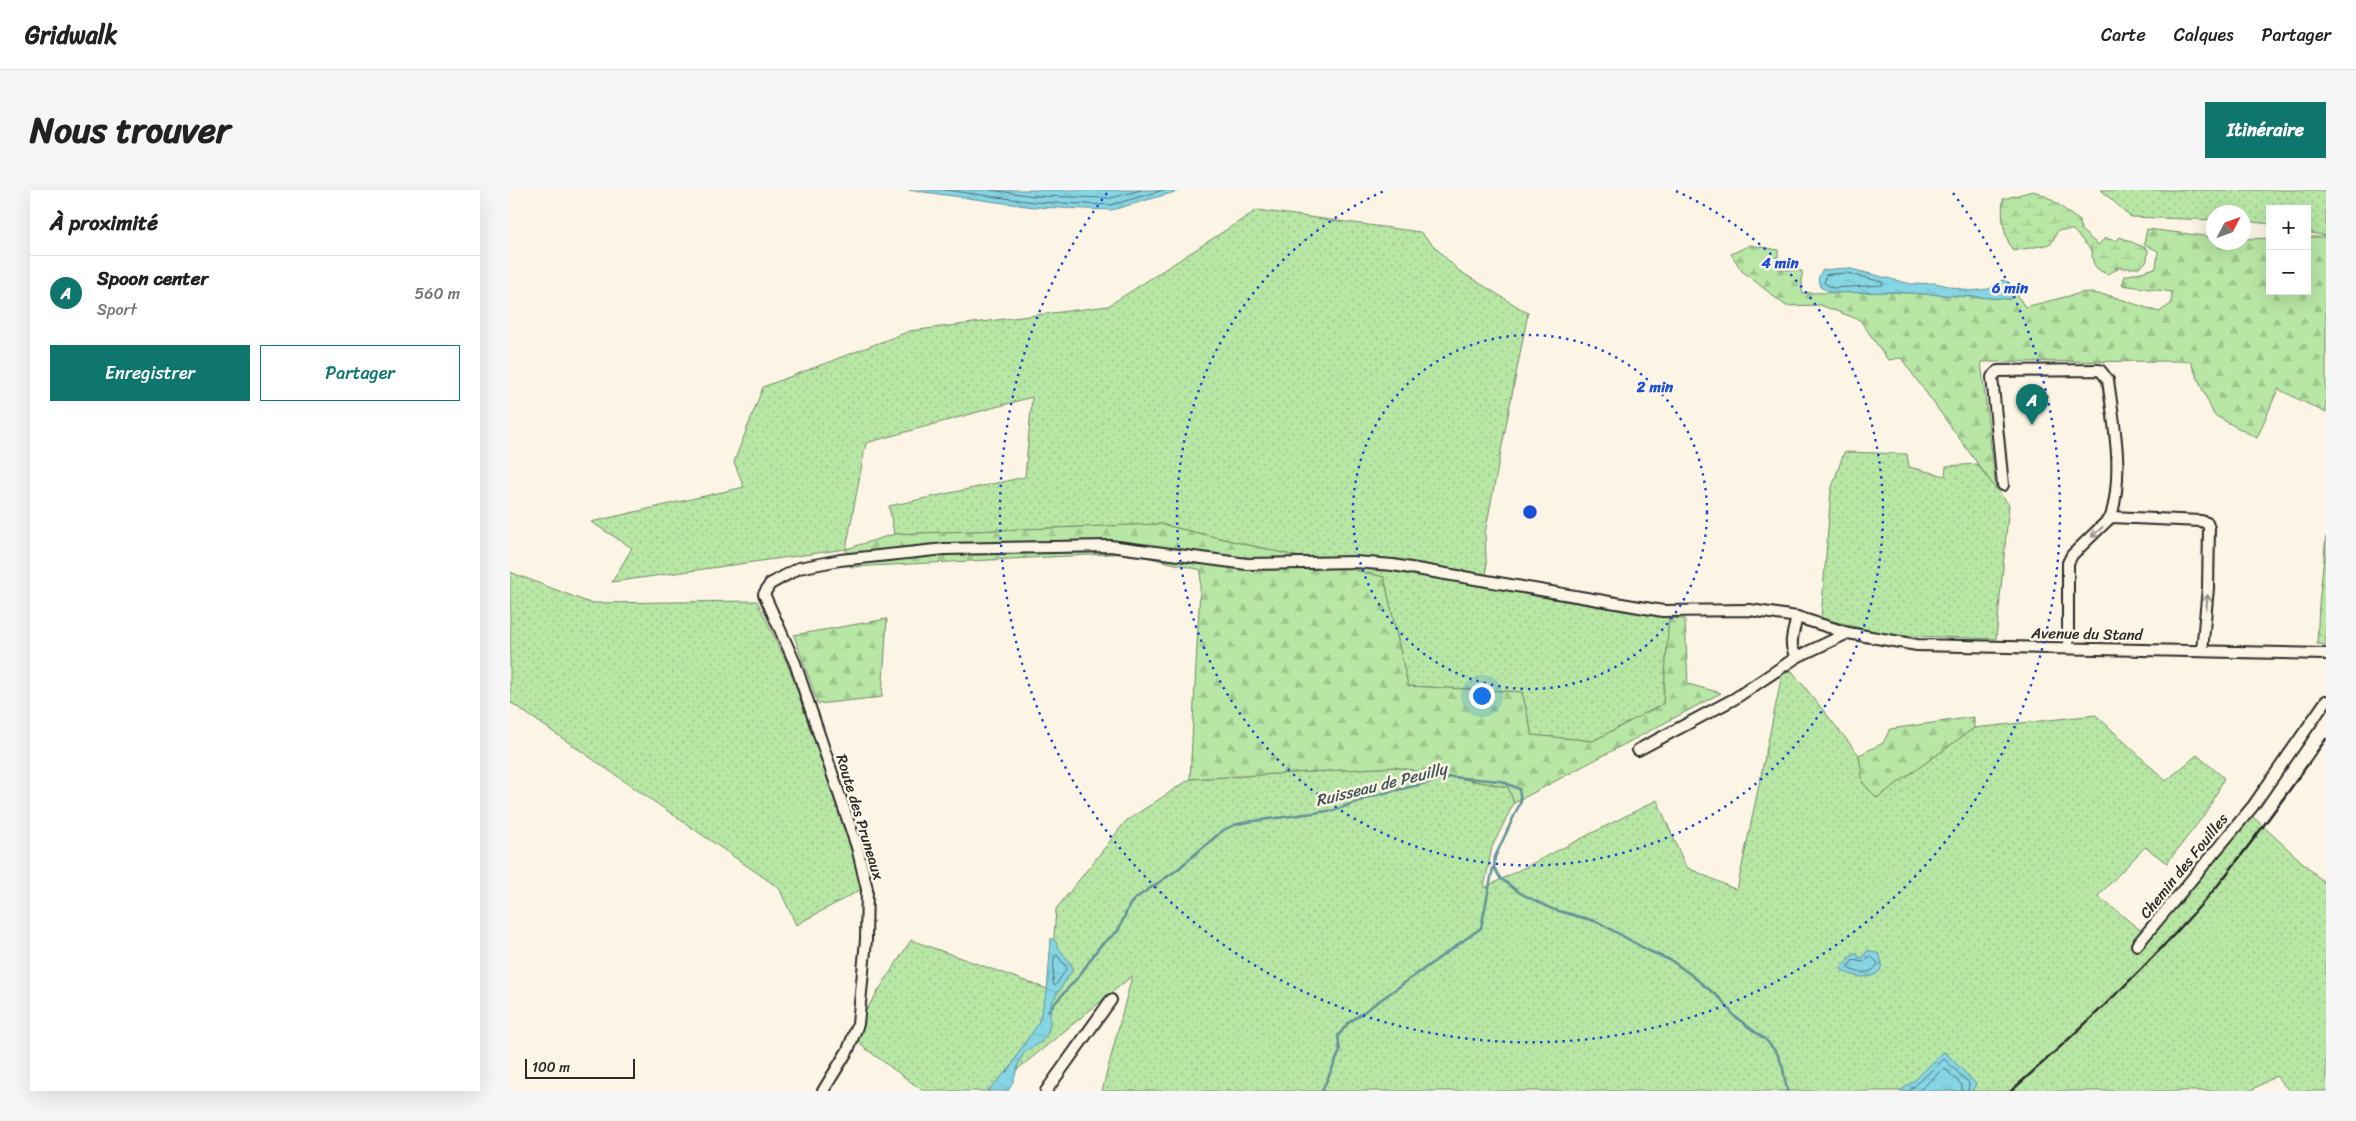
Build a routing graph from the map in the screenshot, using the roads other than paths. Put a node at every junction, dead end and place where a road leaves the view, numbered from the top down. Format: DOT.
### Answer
graph roads {
  1 [pos="2003,485"];
  2 [pos="2111,517"];
  3 [pos="770,584"];
  4 [pos="1797,617"];
  5 [pos="1848,633"];
  6 [pos="2068,648"];
  7 [pos="2202,651"];
  8 [pos="2326,654"];
  9 [pos="1797,657"];
  10 [pos="2326,701"];
  11 [pos="1638,750"];
  12 [pos="2137,945"];
  13 [pos="1111,1000"];
  14 [pos="823,1091"];
  15 [pos="1046,1091"];
  1 -- 2 [label="street"];
  2 -- 6 [label="street, one-way"];
  7 -- 2 [label="street, one-way"];
  3 -- 4 [label="street, Avenue du Stand"];
  3 -- 14 [label="street, Route des Pruneaux"];
  4 -- 5 [label="street, Avenue du Stand"];
  4 -- 9 [label="street"];
  5 -- 6 [label="street, Avenue du Stand"];
  5 -- 9 [label="street"];
  6 -- 7 [label="street, Avenue du Stand"];
  7 -- 8 [label="street, Avenue du Stand"];
  9 -- 11 [label="street"];
  10 -- 12 [label="street, Chemin des Fouilles"];
  13 -- 15 [label="street"];
}
